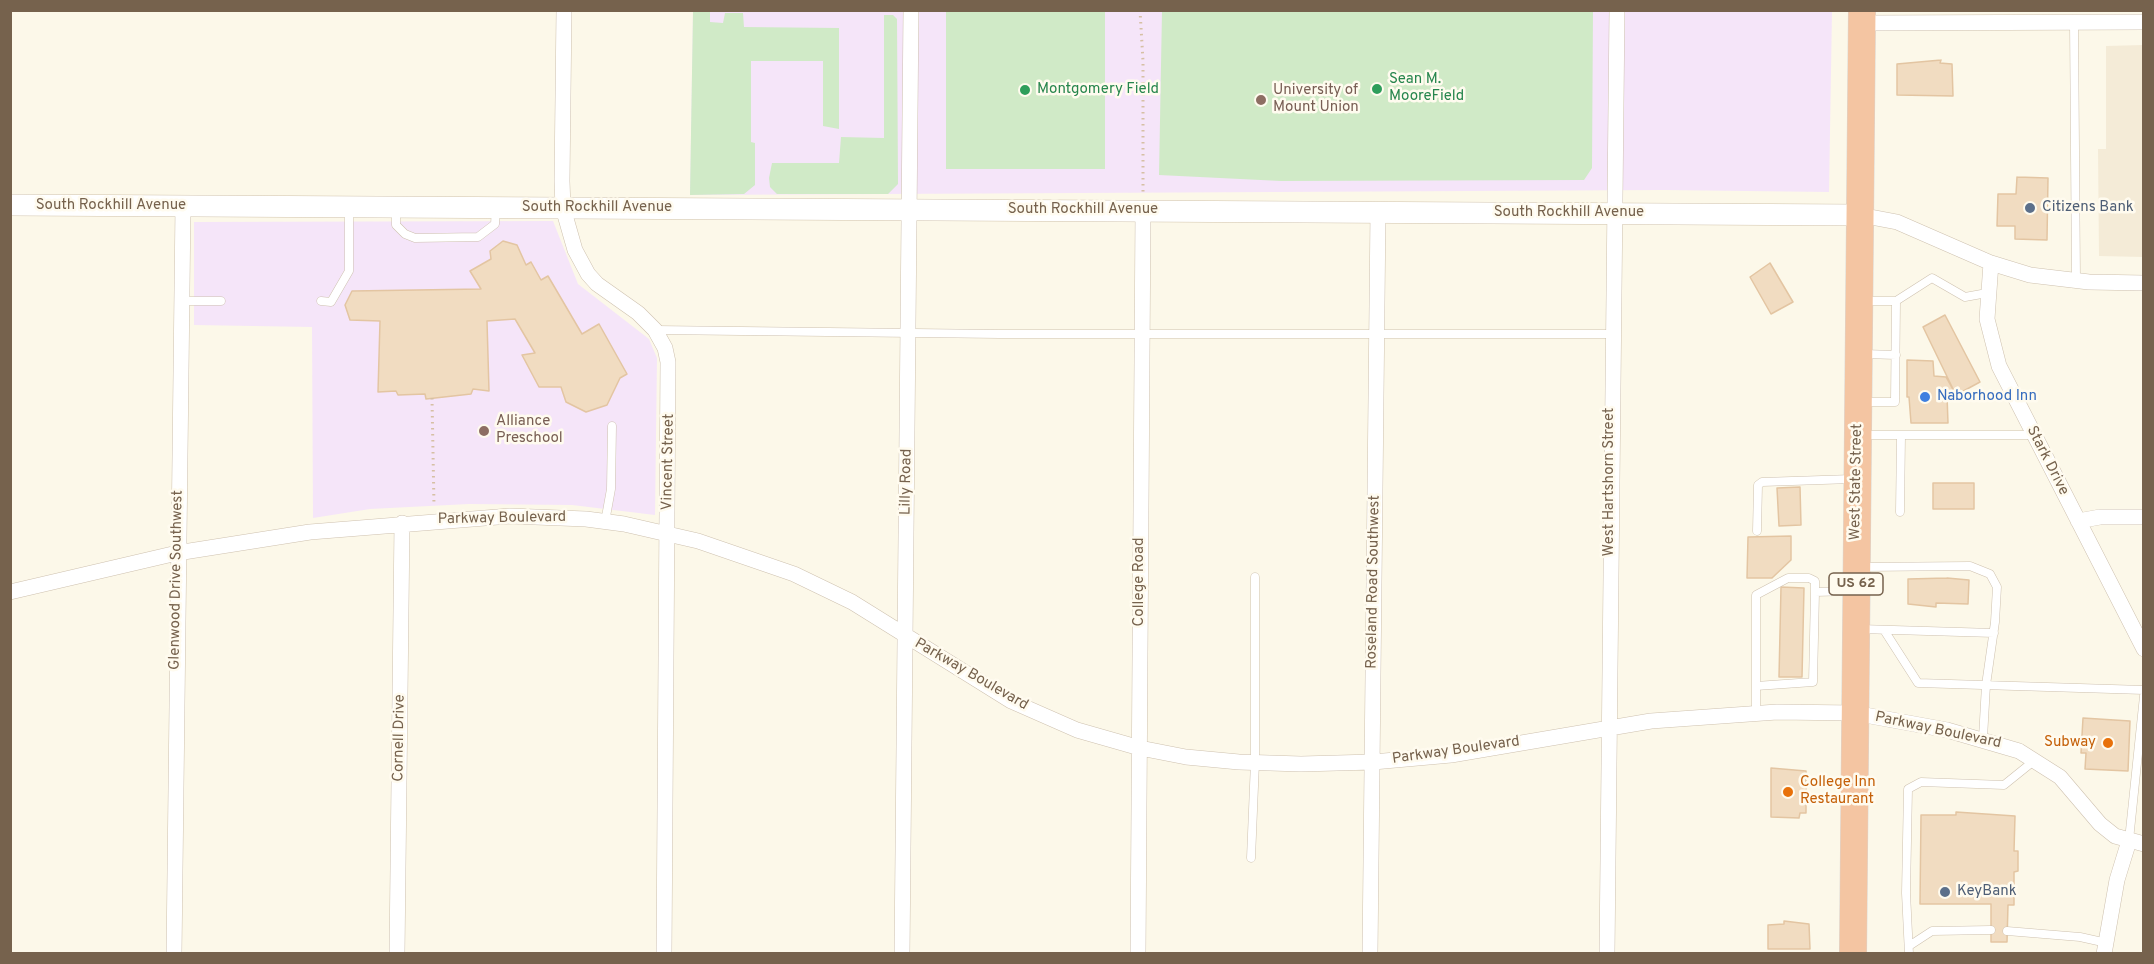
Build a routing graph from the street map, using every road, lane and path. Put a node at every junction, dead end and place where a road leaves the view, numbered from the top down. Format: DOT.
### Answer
graph roads {
  1 [pos="564,10"];
  2 [pos="911,10"];
  3 [pos="1140,10"];
  4 [pos="1617,10"];
  5 [pos="2104,16"];
  6 [pos="1862,17"];
  7 [pos="2074,22"];
  8 [pos="2144,22"];
  9 [pos="10,206"];
  10 [pos="183,206"];
  11 [pos="349,207"];
  12 [pos="396,207"];
  13 [pos="496,207"];
  14 [pos="563,208"];
  15 [pos="909,210"];
  16 [pos="1143,210"];
  17 [pos="1378,211"];
  18 [pos="1615,213"];
  19 [pos="1860,215"];
  20 [pos="1991,263"];
  21 [pos="2076,281"];
  22 [pos="2144,283"];
  23 [pos="1987,293"];
  24 [pos="221,300"];
  25 [pos="182,301"];
  26 [pos="321,301"];
  27 [pos="1859,301"];
  28 [pos="1896,301"];
  29 [pos="655,330"];
  30 [pos="908,332"];
  31 [pos="1143,332"];
  32 [pos="1377,334"];
  33 [pos="1612,334"];
  34 [pos="1858,354"];
  35 [pos="1896,355"];
  36 [pos="432,398"];
  37 [pos="1858,402"];
  38 [pos="612,426"];
  39 [pos="1857,435"];
  40 [pos="1900,435"];
  41 [pos="2034,435"];
  42 [pos="1857,479"];
  43 [pos="1900,512"];
  44 [pos="2144,517"];
  45 [pos="434,520"];
  46 [pos="2078,521"];
  47 [pos="605,522"];
  48 [pos="402,523"];
  49 [pos="1757,531"];
  50 [pos="668,533"];
  51 [pos="177,553"];
  52 [pos="1255,577"];
  53 [pos="1856,579"];
  54 [pos="10,592"];
  55 [pos="1815,592"];
  56 [pos="1855,629"];
  57 [pos="1884,630"];
  58 [pos="1994,633"];
  59 [pos="905,637"];
  60 [pos="2144,650"];
  61 [pos="1986,685"];
  62 [pos="1756,686"];
  63 [pos="2144,690"];
  64 [pos="2144,696"];
  65 [pos="1756,713"];
  66 [pos="1854,713"];
  67 [pos="1608,727"];
  68 [pos="1983,738"];
  69 [pos="1140,748"];
  70 [pos="2036,760"];
  71 [pos="1255,762"];
  72 [pos="1372,762"];
  73 [pos="2136,843"];
  74 [pos="1251,858"];
  75 [pos="1991,930"];
  76 [pos="2007,931"];
  77 [pos="2105,948"];
  78 [pos="1909,950"];
  79 [pos="174,954"];
  80 [pos="397,954"];
  81 [pos="664,954"];
  82 [pos="902,954"];
  83 [pos="1138,954"];
  84 [pos="1370,954"];
  85 [pos="1607,954"];
  86 [pos="1853,954"];
  1 -- 14 [label="street, Vincent Street"];
  2 -- 15 [label="street, Lilly Road"];
  3 -- 16 [label="path"];
  4 -- 18 [label="street, West Hartshorn Street"];
  5 -- 7 [label="street"];
  5 -- 8 [label="street"];
  6 -- 7 [label="street"];
  6 -- 19 [label="highway, West State Street / US 62"];
  7 -- 21 [label="lane"];
  9 -- 10 [label="street, South Rockhill Avenue"];
  10 -- 11 [label="street, South Rockhill Avenue"];
  10 -- 25 [label="street, Glenwood Drive Southwest"];
  11 -- 12 [label="street, South Rockhill Avenue"];
  11 -- 26 [label="lane"];
  12 -- 13 [label="street, South Rockhill Avenue"];
  12 -- 13 [label="lane"];
  13 -- 14 [label="street, South Rockhill Avenue"];
  14 -- 15 [label="street, South Rockhill Avenue"];
  14 -- 29 [label="street, Vincent Street"];
  15 -- 16 [label="street, South Rockhill Avenue"];
  15 -- 30 [label="street, Lilly Road"];
  16 -- 17 [label="street, South Rockhill Avenue"];
  16 -- 31 [label="street, College Road"];
  17 -- 18 [label="street, South Rockhill Avenue"];
  17 -- 32 [label="street, Roseland Road Southwest"];
  18 -- 19 [label="street, South Rockhill Avenue"];
  18 -- 33 [label="street, West Hartshorn Street"];
  19 -- 20 [label="street, South Rockhill Avenue"];
  19 -- 27 [label="highway, West State Street / US 62"];
  20 -- 21 [label="street, South Rockhill Avenue"];
  20 -- 23 [label="street, Stark Drive"];
  21 -- 22 [label="street, South Rockhill Avenue"];
  23 -- 28 [label="lane"];
  23 -- 41 [label="street, Stark Drive"];
  24 -- 25 [label="lane"];
  25 -- 51 [label="street, Glenwood Drive Southwest"];
  27 -- 28 [label="lane"];
  27 -- 34 [label="highway, West State Street / US 62"];
  28 -- 35 [label="lane"];
  29 -- 30 [label="lane"];
  29 -- 50 [label="street, Vincent Street"];
  30 -- 31 [label="lane"];
  30 -- 59 [label="street, Lilly Road"];
  31 -- 32 [label="lane"];
  31 -- 69 [label="street, College Road"];
  32 -- 33 [label="lane"];
  32 -- 72 [label="street, Roseland Road Southwest"];
  33 -- 67 [label="street, West Hartshorn Street"];
  34 -- 35 [label="lane"];
  34 -- 37 [label="highway, West State Street / US 62"];
  35 -- 37 [label="lane"];
  36 -- 45 [label="path"];
  37 -- 39 [label="highway, West State Street / US 62"];
  38 -- 47 [label="lane"];
  39 -- 40 [label="lane"];
  39 -- 42 [label="highway, West State Street / US 62"];
  40 -- 41 [label="lane"];
  40 -- 43 [label="lane"];
  41 -- 46 [label="street, Stark Drive"];
  42 -- 49 [label="lane"];
  42 -- 53 [label="highway, West State Street / US 62"];
  44 -- 46 [label="street"];
  45 -- 47 [label="street, Parkway Boulevard"];
  45 -- 48 [label="street, Parkway Boulevard"];
  46 -- 60 [label="street, Stark Drive"];
  47 -- 50 [label="street, Parkway Boulevard"];
  48 -- 51 [label="street, Parkway Boulevard"];
  48 -- 80 [label="street, Cornell Drive"];
  50 -- 59 [label="street, Parkway Boulevard"];
  50 -- 81 [label="street, Vincent Street"];
  51 -- 54 [label="street, Parkway Boulevard"];
  51 -- 79 [label="street, Glenwood Drive Southwest"];
  52 -- 71 [label="lane"];
  53 -- 55 [label="lane"];
  53 -- 56 [label="highway, West State Street / US 62"];
  53 -- 58 [label="lane"];
  55 -- 62 [label="lane"];
  55 -- 62 [label="lane"];
  56 -- 57 [label="lane"];
  56 -- 66 [label="highway, West State Street / US 62"];
  57 -- 58 [label="lane"];
  57 -- 61 [label="lane"];
  58 -- 61 [label="lane"];
  59 -- 69 [label="street, Parkway Boulevard"];
  59 -- 82 [label="street, Lilly Road"];
  61 -- 63 [label="lane"];
  61 -- 68 [label="lane"];
  62 -- 65 [label="lane"];
  64 -- 73 [label="lane"];
  65 -- 66 [label="street, Parkway Boulevard"];
  65 -- 67 [label="street, Parkway Boulevard"];
  66 -- 68 [label="street, Parkway Boulevard"];
  66 -- 86 [label="highway, West State Street / US 62"];
  67 -- 72 [label="street, Parkway Boulevard"];
  67 -- 85 [label="street, West Hartshorn Street"];
  68 -- 70 [label="street, Parkway Boulevard"];
  69 -- 71 [label="street, Parkway Boulevard"];
  69 -- 83 [label="street, College Road"];
  70 -- 73 [label="street, Parkway Boulevard"];
  70 -- 78 [label="lane"];
  71 -- 72 [label="street, Parkway Boulevard"];
  71 -- 74 [label="lane"];
  72 -- 84 [label="street, Roseland Road Southwest"];
  73 -- 77 [label="street"];
  75 -- 78 [label="lane"];
  76 -- 77 [label="lane"];
}
